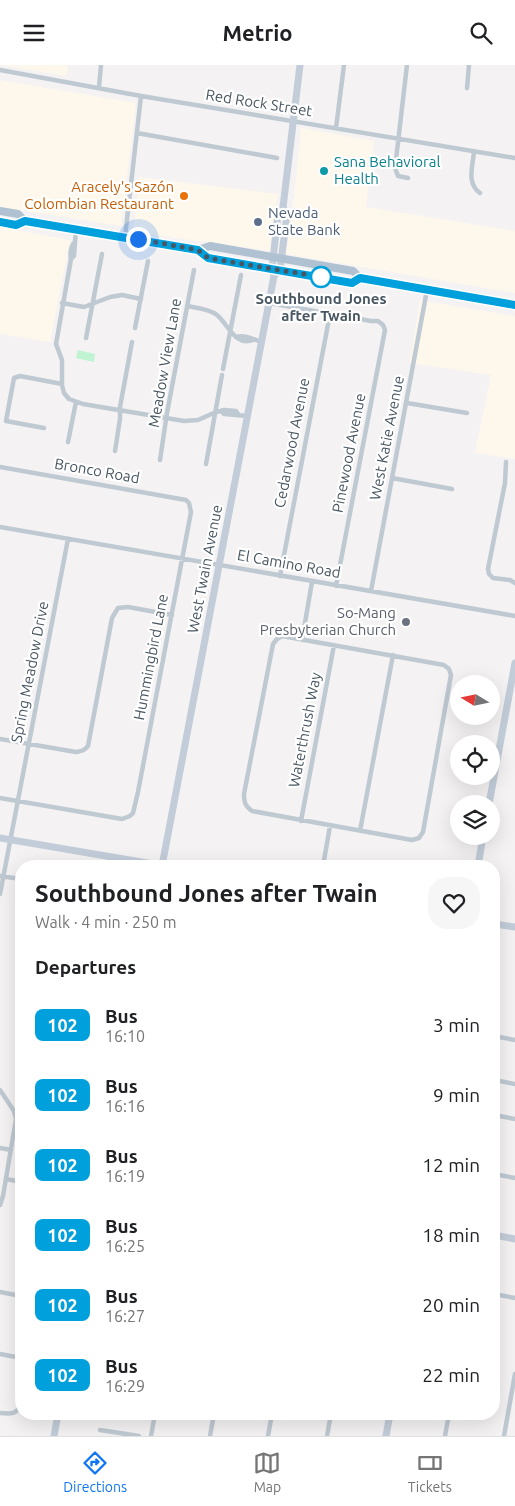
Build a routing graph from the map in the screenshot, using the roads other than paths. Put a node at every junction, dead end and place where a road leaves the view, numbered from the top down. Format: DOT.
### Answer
graph roads {
  1 [pos="101,65"];
  2 [pos="300,65"];
  3 [pos="344,65"];
  4 [pos="407,65"];
  5 [pos="470,65"];
  6 [pos="0,70"];
  7 [pos="99,87"];
  8 [pos="467,88"];
  9 [pos="141,96"];
  10 [pos="294,121"];
  11 [pos="336,128"];
  12 [pos="137,133"];
  13 [pos="399,138"];
  14 [pos="474,151"];
  15 [pos="277,157"];
  16 [pos="515,158"];
  17 [pos="408,178"];
  18 [pos="480,193"];
  19 [pos="0,211"];
  20 [pos="25,221"];
  21 [pos="0,222"];
  22 [pos="76,229"];
  23 [pos="125,237"];
  24 [pos="198,250"];
  25 [pos="102,254"];
  26 [pos="278,258"];
  27 [pos="148,261"];
  28 [pos="194,270"];
  29 [pos="276,272"];
  30 [pos="240,275"];
  31 [pos="360,278"];
  32 [pos="428,290"];
  33 [pos="141,299"];
  34 [pos="62,303"];
  35 [pos="269,303"];
  36 [pos="92,304"];
  37 [pos="515,305"];
  38 [pos="187,306"];
  39 [pos="330,314"];
  40 [pos="135,328"];
  41 [pos="230,332"];
  42 [pos="86,338"];
  43 [pos="262,342"];
  44 [pos="132,343"];
  45 [pos="223,369"];
  46 [pos="222,375"];
  47 [pos="62,384"];
  48 [pos="76,402"];
  49 [pos="407,403"];
  50 [pos="120,411"];
  51 [pos="218,411"];
  52 [pos="467,413"];
  53 [pos="248,416"];
  54 [pos="167,418"];
  55 [pos="44,428"];
  56 [pos="68,442"];
  57 [pos="115,451"];
  58 [pos="160,460"];
  59 [pos="506,462"];
  60 [pos="206,464"];
  61 [pos="0,467"];
  62 [pos="392,478"];
  63 [pos="452,489"];
  64 [pos="189,503"];
  65 [pos="0,527"];
  66 [pos="68,539"];
  67 [pos="183,559"];
  68 [pos="220,565"];
  69 [pos="280,576"];
  70 [pos="512,579"];
  71 [pos="312,582"];
  72 [pos="515,583"];
  73 [pos="336,586"];
  74 [pos="371,591"];
  75 [pos="172,615"];
  76 [pos="515,616"];
  77 [pos="302,639"];
  78 [pos="334,645"];
  79 [pos="393,655"];
  80 [pos="515,663"];
  81 [pos="0,739"];
  82 [pos="29,744"];
  83 [pos="491,795"];
  84 [pos="0,798"];
  85 [pos="18,801"];
  86 [pos="301,821"];
  87 [pos="330,826"];
  88 [pos="360,831"];
  89 [pos="0,838"];
  90 [pos="11,840"];
  91 [pos="482,845"];
  92 [pos="128,860"];
  93 [pos="164,860"];
  94 [pos="324,860"];
  95 [pos="479,860"];
  96 [pos="2,876"];
  97 [pos="15,878"];
  98 [pos="0,894"];
  99 [pos="500,924"];
  100 [pos="515,927"];
  101 [pos="500,1037"];
  102 [pos="515,1040"];
  103 [pos="500,1081"];
  104 [pos="515,1084"];
  105 [pos="0,1090"];
  106 [pos="15,1113"];
  107 [pos="500,1116"];
  108 [pos="515,1119"];
  109 [pos="15,1133"];
  110 [pos="0,1148"];
  111 [pos="11,1150"];
  112 [pos="500,1175"];
  113 [pos="515,1178"];
  114 [pos="6,1179"];
  115 [pos="15,1180"];
  116 [pos="0,1205"];
  117 [pos="500,1236"];
  118 [pos="515,1239"];
  119 [pos="0,1292"];
  120 [pos="15,1295"];
  121 [pos="500,1295"];
  122 [pos="515,1298"];
  123 [pos="0,1354"];
  124 [pos="15,1357"];
  125 [pos="515,1374"];
  126 [pos="0,1413"];
  127 [pos="15,1413"];
  128 [pos="57,1420"];
  129 [pos="154,1420"];
  130 [pos="213,1420"];
  131 [pos="271,1420"];
  132 [pos="330,1420"];
  133 [pos="389,1420"];
  134 [pos="448,1420"];
  135 [pos="100,1430"];
  136 [pos="54,1436"];
  137 [pos="139,1436"];
  138 [pos="151,1436"];
  139 [pos="210,1436"];
  140 [pos="268,1436"];
  141 [pos="327,1436"];
  142 [pos="386,1436"];
  143 [pos="445,1436"];
  144 [pos="504,1436"];
  1 -- 7 [label="street"];
  2 -- 10 [label="street, West Twain Avenue"];
  3 -- 11 [label="street"];
  4 -- 13 [label="street"];
  5 -- 8 [label="street"];
  6 -- 7 [label="street, Red Rock Street"];
  7 -- 9 [label="street, Red Rock Street"];
  9 -- 10 [label="street, Red Rock Street"];
  9 -- 12 [label="street"];
  10 -- 11 [label="street, Red Rock Street"];
  10 -- 26 [label="street, West Twain Avenue"];
  11 -- 13 [label="street, Red Rock Street"];
  12 -- 15 [label="street"];
  12 -- 23 [label="street"];
  13 -- 14 [label="street, Red Rock Street"];
  13 -- 17 [label="street"];
  14 -- 16 [label="street, Red Rock Street"];
  14 -- 18 [label="street"];
  19 -- 20 [label="main road"];
  20 -- 21 [label="main road"];
  20 -- 22 [label="main road"];
  22 -- 23 [label="main road"];
  22 -- 34 [label="street"];
  23 -- 24 [label="main road"];
  24 -- 26 [label="main road"];
  24 -- 29 [label="main road"];
  25 -- 36 [label="street"];
  26 -- 29 [label="street, West Twain Avenue"];
  26 -- 31 [label="main road"];
  27 -- 33 [label="street"];
  28 -- 38 [label="street, Meadow View Lane"];
  29 -- 31 [label="main road"];
  29 -- 35 [label="street, West Twain Avenue"];
  30 -- 41 [label="street"];
  31 -- 32 [label="main road"];
  32 -- 37 [label="main road"];
  32 -- 49 [label="street, West Katie Avenue"];
  33 -- 36 [label="street"];
  33 -- 40 [label="street"];
  34 -- 36 [label="street"];
  34 -- 47 [label="street"];
  35 -- 39 [label="street"];
  35 -- 43 [label="street, West Twain Avenue"];
  36 -- 42 [label="street"];
  38 -- 41 [label="street"];
  38 -- 54 [label="street, Meadow View Lane"];
  39 -- 69 [label="street, Cedarwood Avenue"];
  39 -- 73 [label="street, Pinewood Avenue"];
  41 -- 43 [label="street"];
  41 -- 45 [label="street"];
  43 -- 53 [label="street, West Twain Avenue"];
  44 -- 50 [label="street"];
  46 -- 51 [label="street"];
  47 -- 48 [label="street"];
  47 -- 55 [label="street"];
  48 -- 50 [label="street"];
  48 -- 56 [label="street"];
  49 -- 52 [label="street"];
  49 -- 62 [label="street, West Katie Avenue"];
  50 -- 54 [label="street"];
  50 -- 57 [label="street"];
  51 -- 53 [label="street"];
  51 -- 54 [label="street"];
  51 -- 60 [label="street"];
  53 -- 68 [label="street, West Twain Avenue"];
  54 -- 58 [label="street, Meadow View Lane"];
  59 -- 70 [label="street"];
  61 -- 64 [label="street, Bronco Road"];
  62 -- 63 [label="street"];
  62 -- 74 [label="street, West Katie Avenue"];
  64 -- 67 [label="street, Hummingbird Lane"];
  65 -- 66 [label="street, El Camino Road"];
  66 -- 67 [label="street, El Camino Road"];
  66 -- 82 [label="street, Spring Meadow Drive"];
  67 -- 68 [label="street, El Camino Road"];
  67 -- 75 [label="street, Hummingbird Lane"];
  68 -- 69 [label="street, El Camino Road"];
  68 -- 93 [label="street, West Twain Avenue"];
  69 -- 71 [label="street, El Camino Road"];
  70 -- 72 [label="street"];
  71 -- 73 [label="street, El Camino Road"];
  71 -- 77 [label="street"];
  73 -- 74 [label="street, El Camino Road"];
  74 -- 76 [label="street, El Camino Road"];
  75 -- 82 [label="street"];
  75 -- 85 [label="street, Hummingbird Lane"];
  77 -- 78 [label="street"];
  77 -- 86 [label="street"];
  78 -- 79 [label="street"];
  78 -- 86 [label="street, Waterthrush Way"];
  79 -- 88 [label="street"];
  79 -- 88 [label="street"];
  80 -- 83 [label="street"];
  81 -- 82 [label="street"];
  82 -- 85 [label="street, Spring Meadow Drive"];
  84 -- 85 [label="street"];
  85 -- 90 [label="street, Spring Meadow Drive"];
  86 -- 87 [label="street"];
  87 -- 88 [label="street"];
  87 -- 94 [label="street"];
  89 -- 90 [label="street"];
  90 -- 92 [label="street"];
  90 -- 96 [label="street, Spring Meadow Drive"];
  91 -- 95 [label="street"];
  96 -- 97 [label="street"];
  96 -- 98 [label="street, Spring Meadow Drive"];
  99 -- 100 [label="street"];
  101 -- 102 [label="street"];
  103 -- 104 [label="street"];
  105 -- 106 [label="street"];
  107 -- 108 [label="street"];
  109 -- 111 [label="street"];
  110 -- 111 [label="street"];
  111 -- 114 [label="street"];
  112 -- 113 [label="street"];
  114 -- 115 [label="street"];
  114 -- 116 [label="street"];
  117 -- 118 [label="street"];
  119 -- 120 [label="street"];
  121 -- 122 [label="street"];
  123 -- 124 [label="street"];
  125 -- 144 [label="street"];
  126 -- 127 [label="street"];
  128 -- 136 [label="street"];
  129 -- 138 [label="street"];
  130 -- 139 [label="street"];
  131 -- 140 [label="street"];
  132 -- 141 [label="street"];
  133 -- 142 [label="street"];
  134 -- 143 [label="street"];
  135 -- 137 [label="street"];
}
